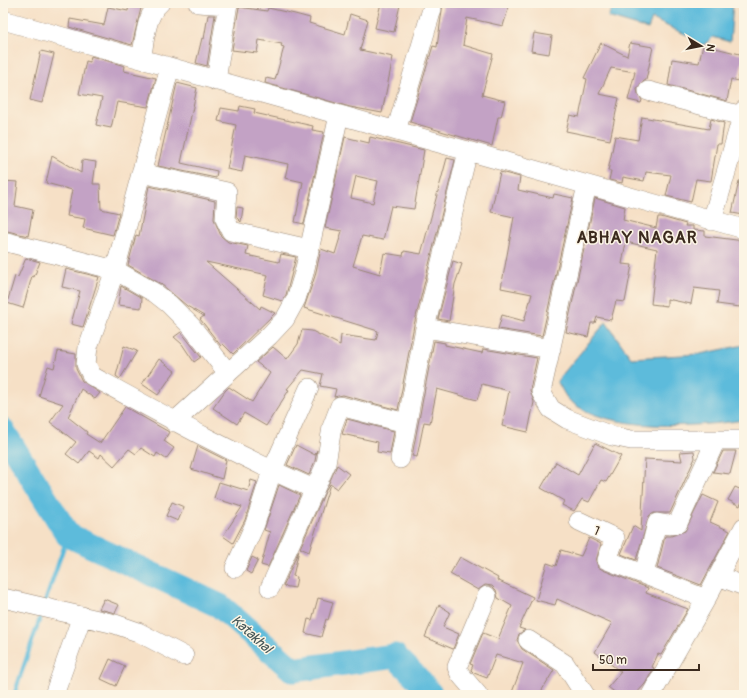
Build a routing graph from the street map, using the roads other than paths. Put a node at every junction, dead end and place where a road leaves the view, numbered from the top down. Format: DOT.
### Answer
graph roads {
  1 [pos="160,3"];
  2 [pos="198,3"];
  3 [pos="228,4"];
  4 [pos="432,9"];
  5 [pos="3,20"];
  6 [pos="141,59"];
  7 [pos="170,67"];
  8 [pos="216,81"];
  9 [pos="648,91"];
  10 [pos="743,113"];
  11 [pos="338,115"];
  12 [pos="396,132"];
  13 [pos="468,151"];
  14 [pos="141,173"];
  15 [pos="586,185"];
  16 [pos="712,221"];
  17 [pos="744,229"];
  18 [pos="3,241"];
  19 [pos="309,249"];
  20 [pos="115,270"];
  21 [pos="425,328"];
  22 [pos="551,349"];
  23 [pos="228,373"];
  24 [pos="309,388"];
  25 [pos="174,422"];
  26 [pos="406,423"];
  27 [pos="716,440"];
  28 [pos="744,440"];
  29 [pos="400,459"];
  30 [pos="272,471"];
  31 [pos="314,488"];
  32 [pos="579,521"];
  33 [pos="744,528"];
  34 [pos="235,568"];
  35 [pos="644,574"];
  36 [pos="718,576"];
  37 [pos="744,586"];
  38 [pos="270,588"];
  39 [pos="487,596"];
  40 [pos="3,598"];
  41 [pos="706,599"];
  42 [pos="77,616"];
  43 [pos="528,640"];
  44 [pos="184,656"];
  45 [pos="54,695"];
  46 [pos="478,695"];
  47 [pos="585,695"];
  48 [pos="651,695"];
  1 -- 6 [label="street"];
  2 -- 3 [label="street"];
  3 -- 8 [label="street"];
  4 -- 12 [label="street"];
  5 -- 6 [label="street"];
  6 -- 7 [label="street"];
  7 -- 8 [label="street"];
  7 -- 14 [label="street"];
  8 -- 11 [label="street"];
  9 -- 10 [label="street"];
  10 -- 16 [label="street"];
  11 -- 12 [label="street"];
  11 -- 19 [label="street"];
  12 -- 13 [label="street"];
  13 -- 15 [label="street"];
  13 -- 21 [label="street"];
  14 -- 19 [label="street"];
  14 -- 20 [label="street"];
  15 -- 16 [label="street"];
  15 -- 22 [label="street"];
  16 -- 17 [label="street"];
  18 -- 20 [label="street"];
  19 -- 23 [label="street"];
  20 -- 23 [label="street"];
  20 -- 25 [label="street"];
  21 -- 22 [label="street"];
  21 -- 26 [label="street"];
  22 -- 27 [label="street"];
  23 -- 25 [label="street"];
  24 -- 30 [label="street"];
  25 -- 30 [label="street"];
  26 -- 29 [label="street"];
  26 -- 31 [label="street"];
  27 -- 28 [label="street"];
  27 -- 35 [label="street"];
  30 -- 31 [label="street"];
  30 -- 34 [label="street"];
  31 -- 38 [label="street"];
  32 -- 35 [label="street, 1"];
  33 -- 36 [label="street"];
  35 -- 41 [label="street"];
  36 -- 37 [label="street"];
  36 -- 41 [label="street"];
  39 -- 46 [label="street"];
  40 -- 42 [label="street"];
  41 -- 48 [label="street"];
  42 -- 44 [label="street"];
  42 -- 45 [label="street"];
  43 -- 47 [label="street"];
}
